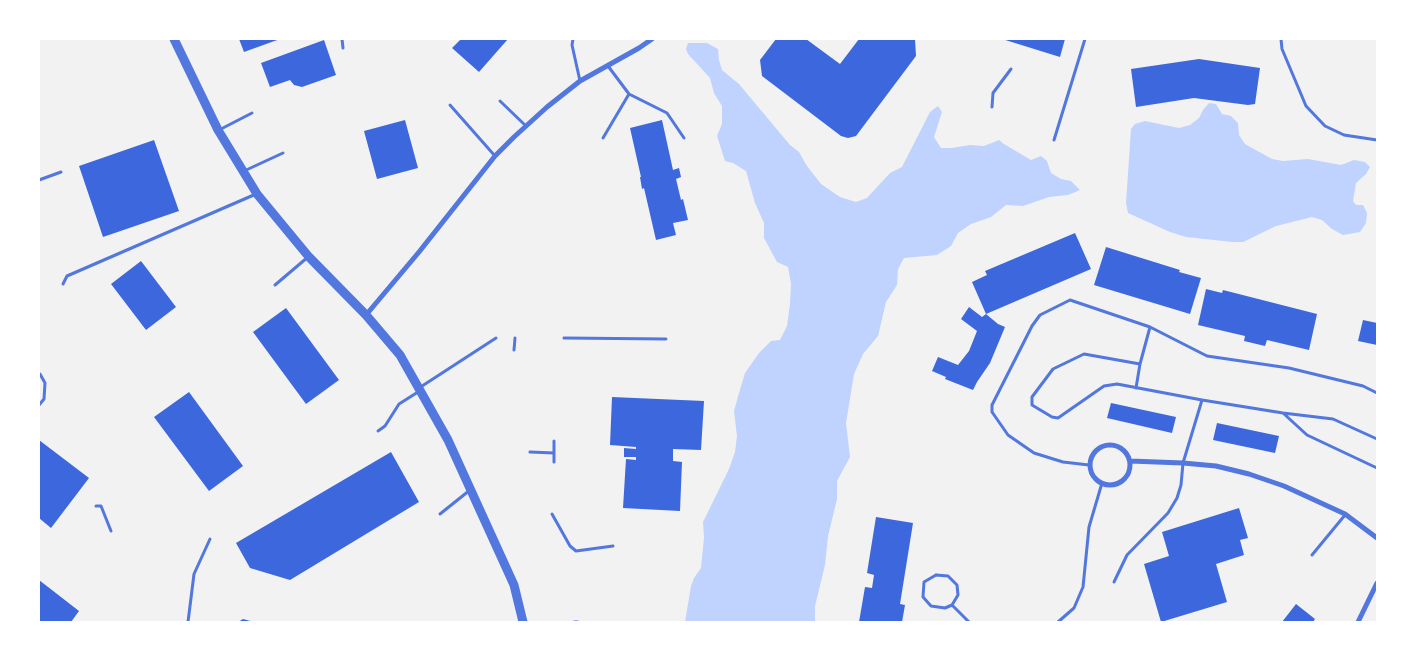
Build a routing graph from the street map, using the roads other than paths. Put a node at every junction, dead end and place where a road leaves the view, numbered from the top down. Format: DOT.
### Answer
graph roads {
  1 [pos="174,39"];
  2 [pos="342,39"];
  3 [pos="573,39"];
  4 [pos="652,39"];
  5 [pos="1085,39"];
  6 [pos="1280,39"];
  7 [pos="343,48"];
  8 [pos="608,66"];
  9 [pos="1011,69"];
  10 [pos="580,81"];
  11 [pos="629,94"];
  12 [pos="500,101"];
  13 [pos="450,105"];
  14 [pos="992,106"];
  15 [pos="252,113"];
  16 [pos="526,126"];
  17 [pos="218,130"];
  18 [pos="603,138"];
  19 [pos="684,138"];
  20 [pos="1054,140"];
  21 [pos="1377,140"];
  22 [pos="283,153"];
  23 [pos="495,156"];
  24 [pos="61,172"];
  25 [pos="243,172"];
  26 [pos="39,180"];
  27 [pos="257,194"];
  28 [pos="309,257"];
  29 [pos="62,284"];
  30 [pos="275,285"];
  31 [pos="366,315"];
  32 [pos="1150,326"];
  33 [pos="496,338"];
  34 [pos="515,338"];
  35 [pos="564,338"];
  36 [pos="666,339"];
  37 [pos="514,350"];
  38 [pos="1140,364"];
  39 [pos="40,374"];
  40 [pos="1136,388"];
  41 [pos="419,389"];
  42 [pos="1377,393"];
  43 [pos="1202,400"];
  44 [pos="39,405"];
  45 [pos="1283,413"];
  46 [pos="378,431"];
  47 [pos="1377,439"];
  48 [pos="554,441"];
  49 [pos="530,452"];
  50 [pos="554,453"];
  51 [pos="1130,461"];
  52 [pos="554,462"];
  53 [pos="1183,463"];
  54 [pos="1090,465"];
  55 [pos="1377,468"];
  56 [pos="1102,484"];
  57 [pos="470,490"];
  58 [pos="96,506"];
  59 [pos="440,514"];
  60 [pos="552,514"];
  61 [pos="1345,514"];
  62 [pos="111,531"];
  63 [pos="1377,538"];
  64 [pos="210,539"];
  65 [pos="613,546"];
  66 [pos="1312,555"];
  67 [pos="1114,582"];
  68 [pos="1377,583"];
  69 [pos="952,605"];
  70 [pos="188,622"];
  71 [pos="523,622"];
  72 [pos="574,622"];
  73 [pos="578,622"];
  74 [pos="969,622"];
  75 [pos="1058,622"];
  76 [pos="1358,622"];
  1 -- 17 [label="street"];
  2 -- 7 [label="lane"];
  3 -- 10 [label="lane"];
  4 -- 8 [label="street"];
  5 -- 20 [label="lane"];
  6 -- 21 [label="lane"];
  8 -- 10 [label="street"];
  8 -- 11 [label="lane"];
  9 -- 14 [label="lane"];
  10 -- 16 [label="street"];
  11 -- 18 [label="lane"];
  11 -- 19 [label="lane"];
  12 -- 16 [label="lane"];
  13 -- 23 [label="lane"];
  15 -- 17 [label="lane"];
  16 -- 23 [label="street"];
  17 -- 25 [label="street"];
  22 -- 25 [label="lane"];
  23 -- 31 [label="street"];
  24 -- 26 [label="lane"];
  25 -- 27 [label="street"];
  27 -- 28 [label="street"];
  27 -- 29 [label="lane"];
  28 -- 30 [label="lane"];
  28 -- 31 [label="street"];
  31 -- 41 [label="street"];
  32 -- 38 [label="lane"];
  32 -- 42 [label="lane"];
  32 -- 54 [label="lane"];
  33 -- 41 [label="lane"];
  34 -- 37 [label="lane"];
  35 -- 36 [label="lane"];
  38 -- 40 [label="lane"];
  38 -- 40 [label="lane"];
  39 -- 44 [label="lane"];
  40 -- 43 [label="lane"];
  41 -- 46 [label="lane"];
  41 -- 57 [label="street"];
  43 -- 45 [label="lane"];
  43 -- 53 [label="lane"];
  45 -- 47 [label="lane"];
  45 -- 55 [label="lane"];
  48 -- 50 [label="lane"];
  49 -- 50 [label="lane"];
  50 -- 52 [label="lane"];
  51 -- 53 [label="street"];
  51 -- 54 [label="street"];
  51 -- 56 [label="street"];
  53 -- 61 [label="street"];
  53 -- 67 [label="lane"];
  54 -- 56 [label="street"];
  56 -- 75 [label="lane"];
  57 -- 59 [label="lane"];
  57 -- 71 [label="street"];
  58 -- 62 [label="lane"];
  60 -- 65 [label="lane"];
  61 -- 63 [label="street"];
  61 -- 66 [label="lane"];
  64 -- 70 [label="lane"];
  68 -- 76 [label="street"];
  69 -- 69 [label="lane"];
  69 -- 74 [label="lane"];
  72 -- 73 [label="lane"];
}
